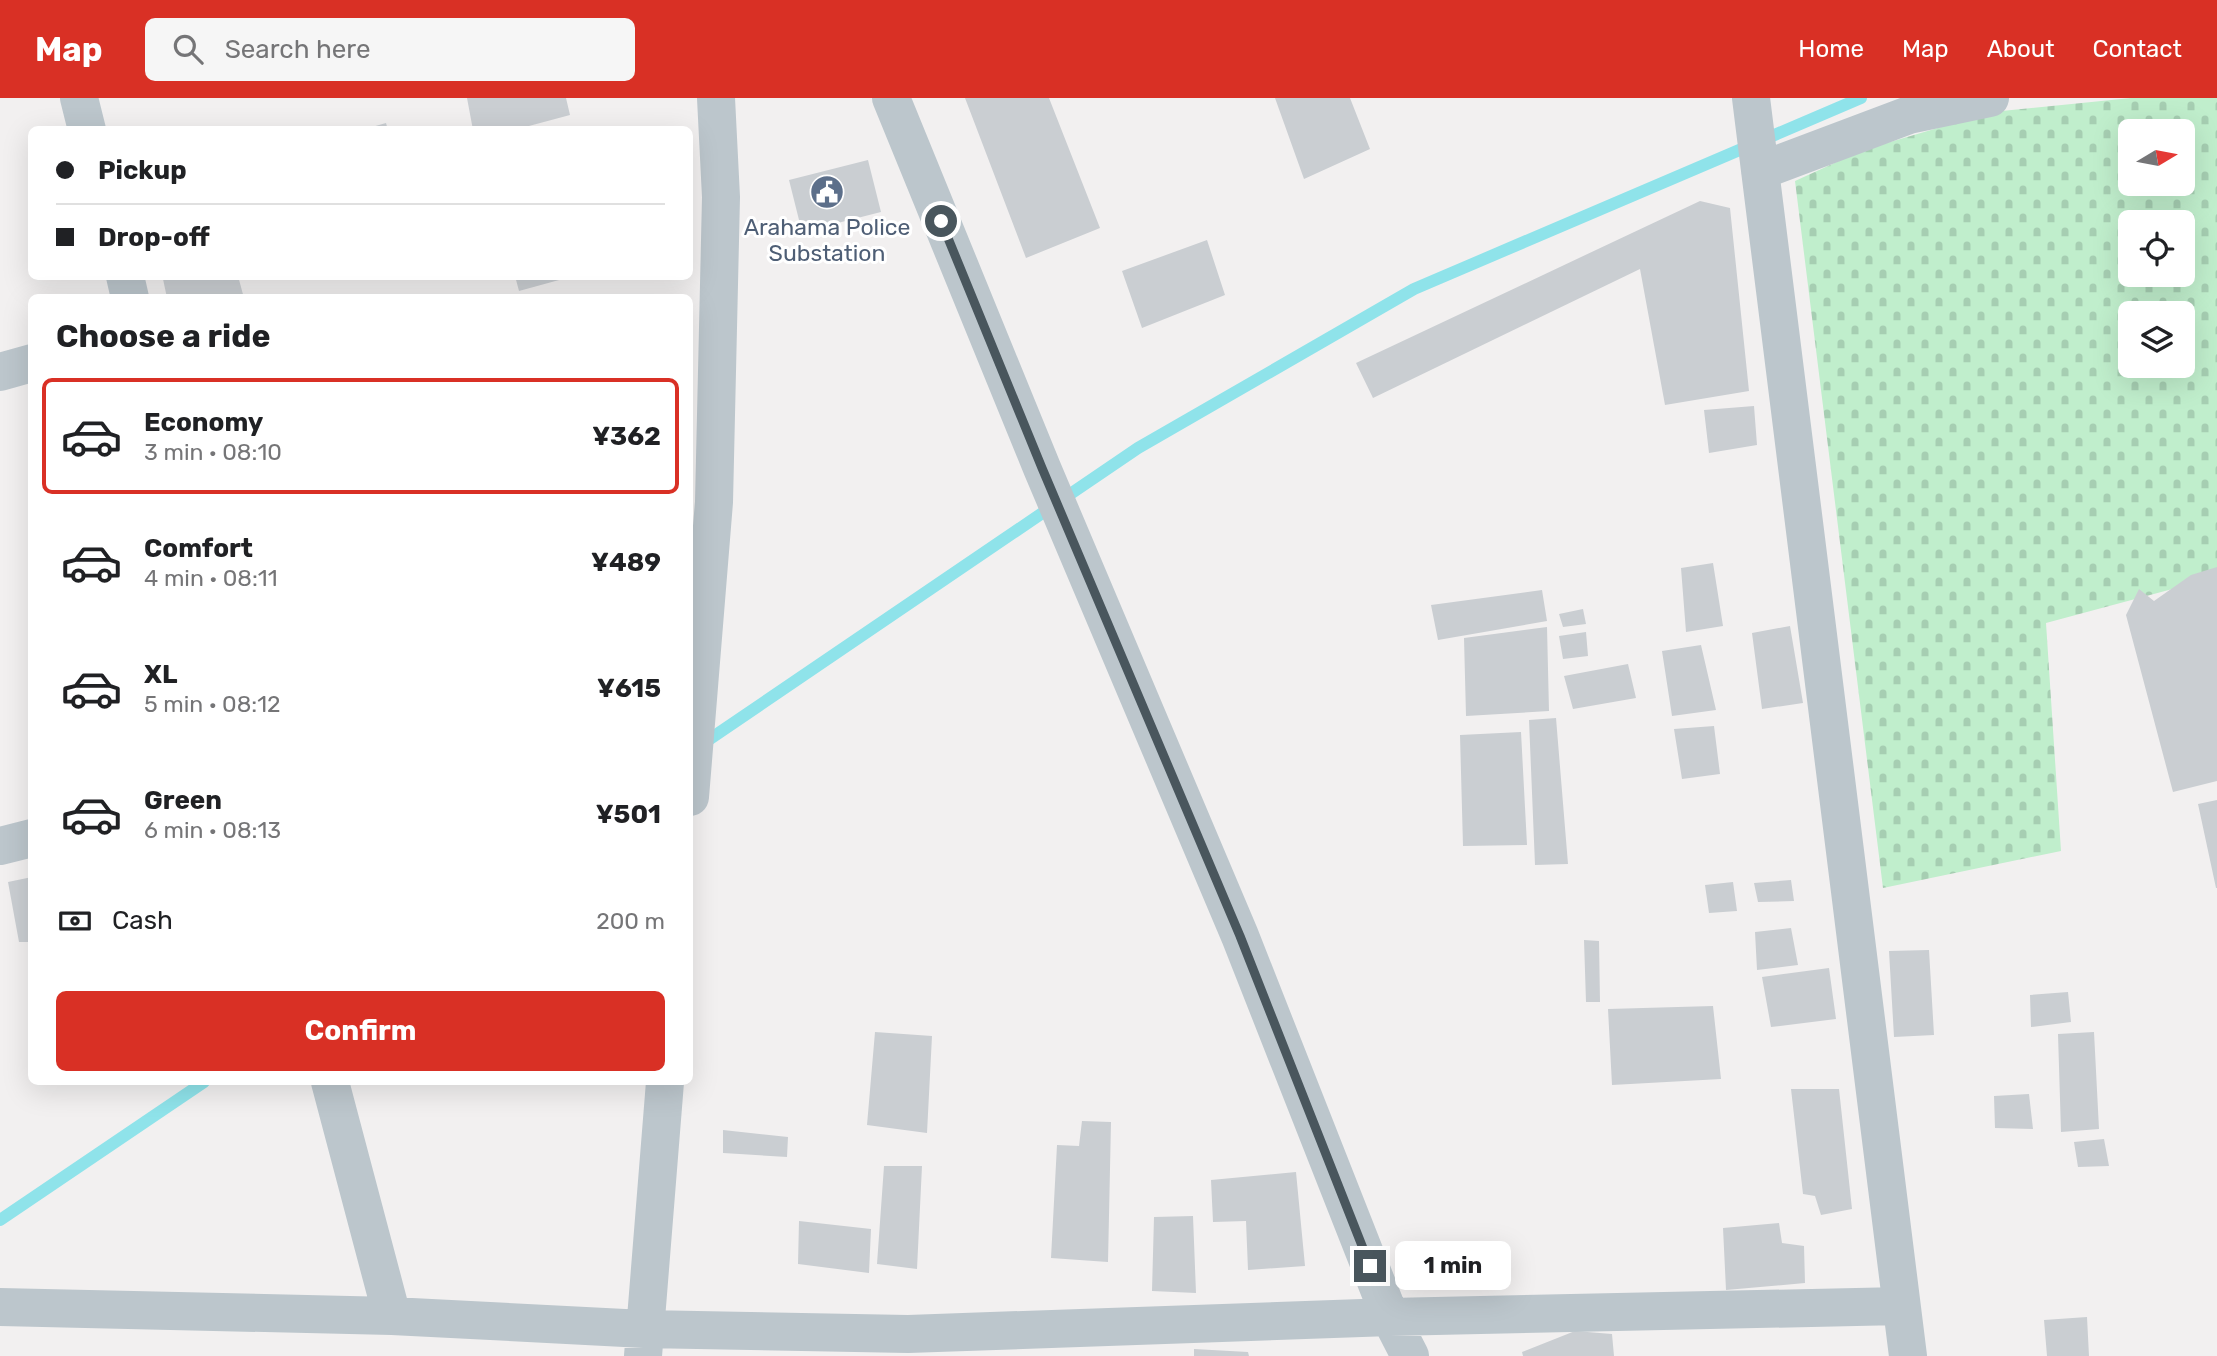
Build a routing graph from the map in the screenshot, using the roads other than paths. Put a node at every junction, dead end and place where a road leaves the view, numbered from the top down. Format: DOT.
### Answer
graph roads {
  1 [pos="79,98"];
  2 [pos="716,98"];
  3 [pos="891,98"];
  4 [pos="1990,98"];
  5 [pos="86,126"];
  6 [pos="1756,137"];
  7 [pos="28,364"];
  8 [pos="0,372"];
  9 [pos="693,751"];
  10 [pos="28,839"];
  11 [pos="0,846"];
  12 [pos="331,1085"];
  13 [pos="665,1085"];
  14 [pos="1901,1306"];
  15 [pos="0,1307"];
  16 [pos="391,1316"];
  17 [pos="1390,1317"];
  18 [pos="644,1342"];
  19 [pos="908,1345"];
  20 [pos="1410,1356"];
  21 [pos="1908,1356"];
  1 -- 5 [label="street"];
  2 -- 9 [label="street"];
  3 -- 17 [label="street"];
  4 -- 6 [label="street"];
  6 -- 14 [label="street"];
  7 -- 8 [label="street"];
  10 -- 11 [label="street"];
  12 -- 16 [label="street"];
  13 -- 18 [label="street"];
  14 -- 17 [label="street"];
  14 -- 21 [label="street"];
  15 -- 16 [label="street"];
  16 -- 18 [label="street"];
  17 -- 19 [label="street"];
  17 -- 20 [label="street"];
  18 -- 19 [label="street"];
}
